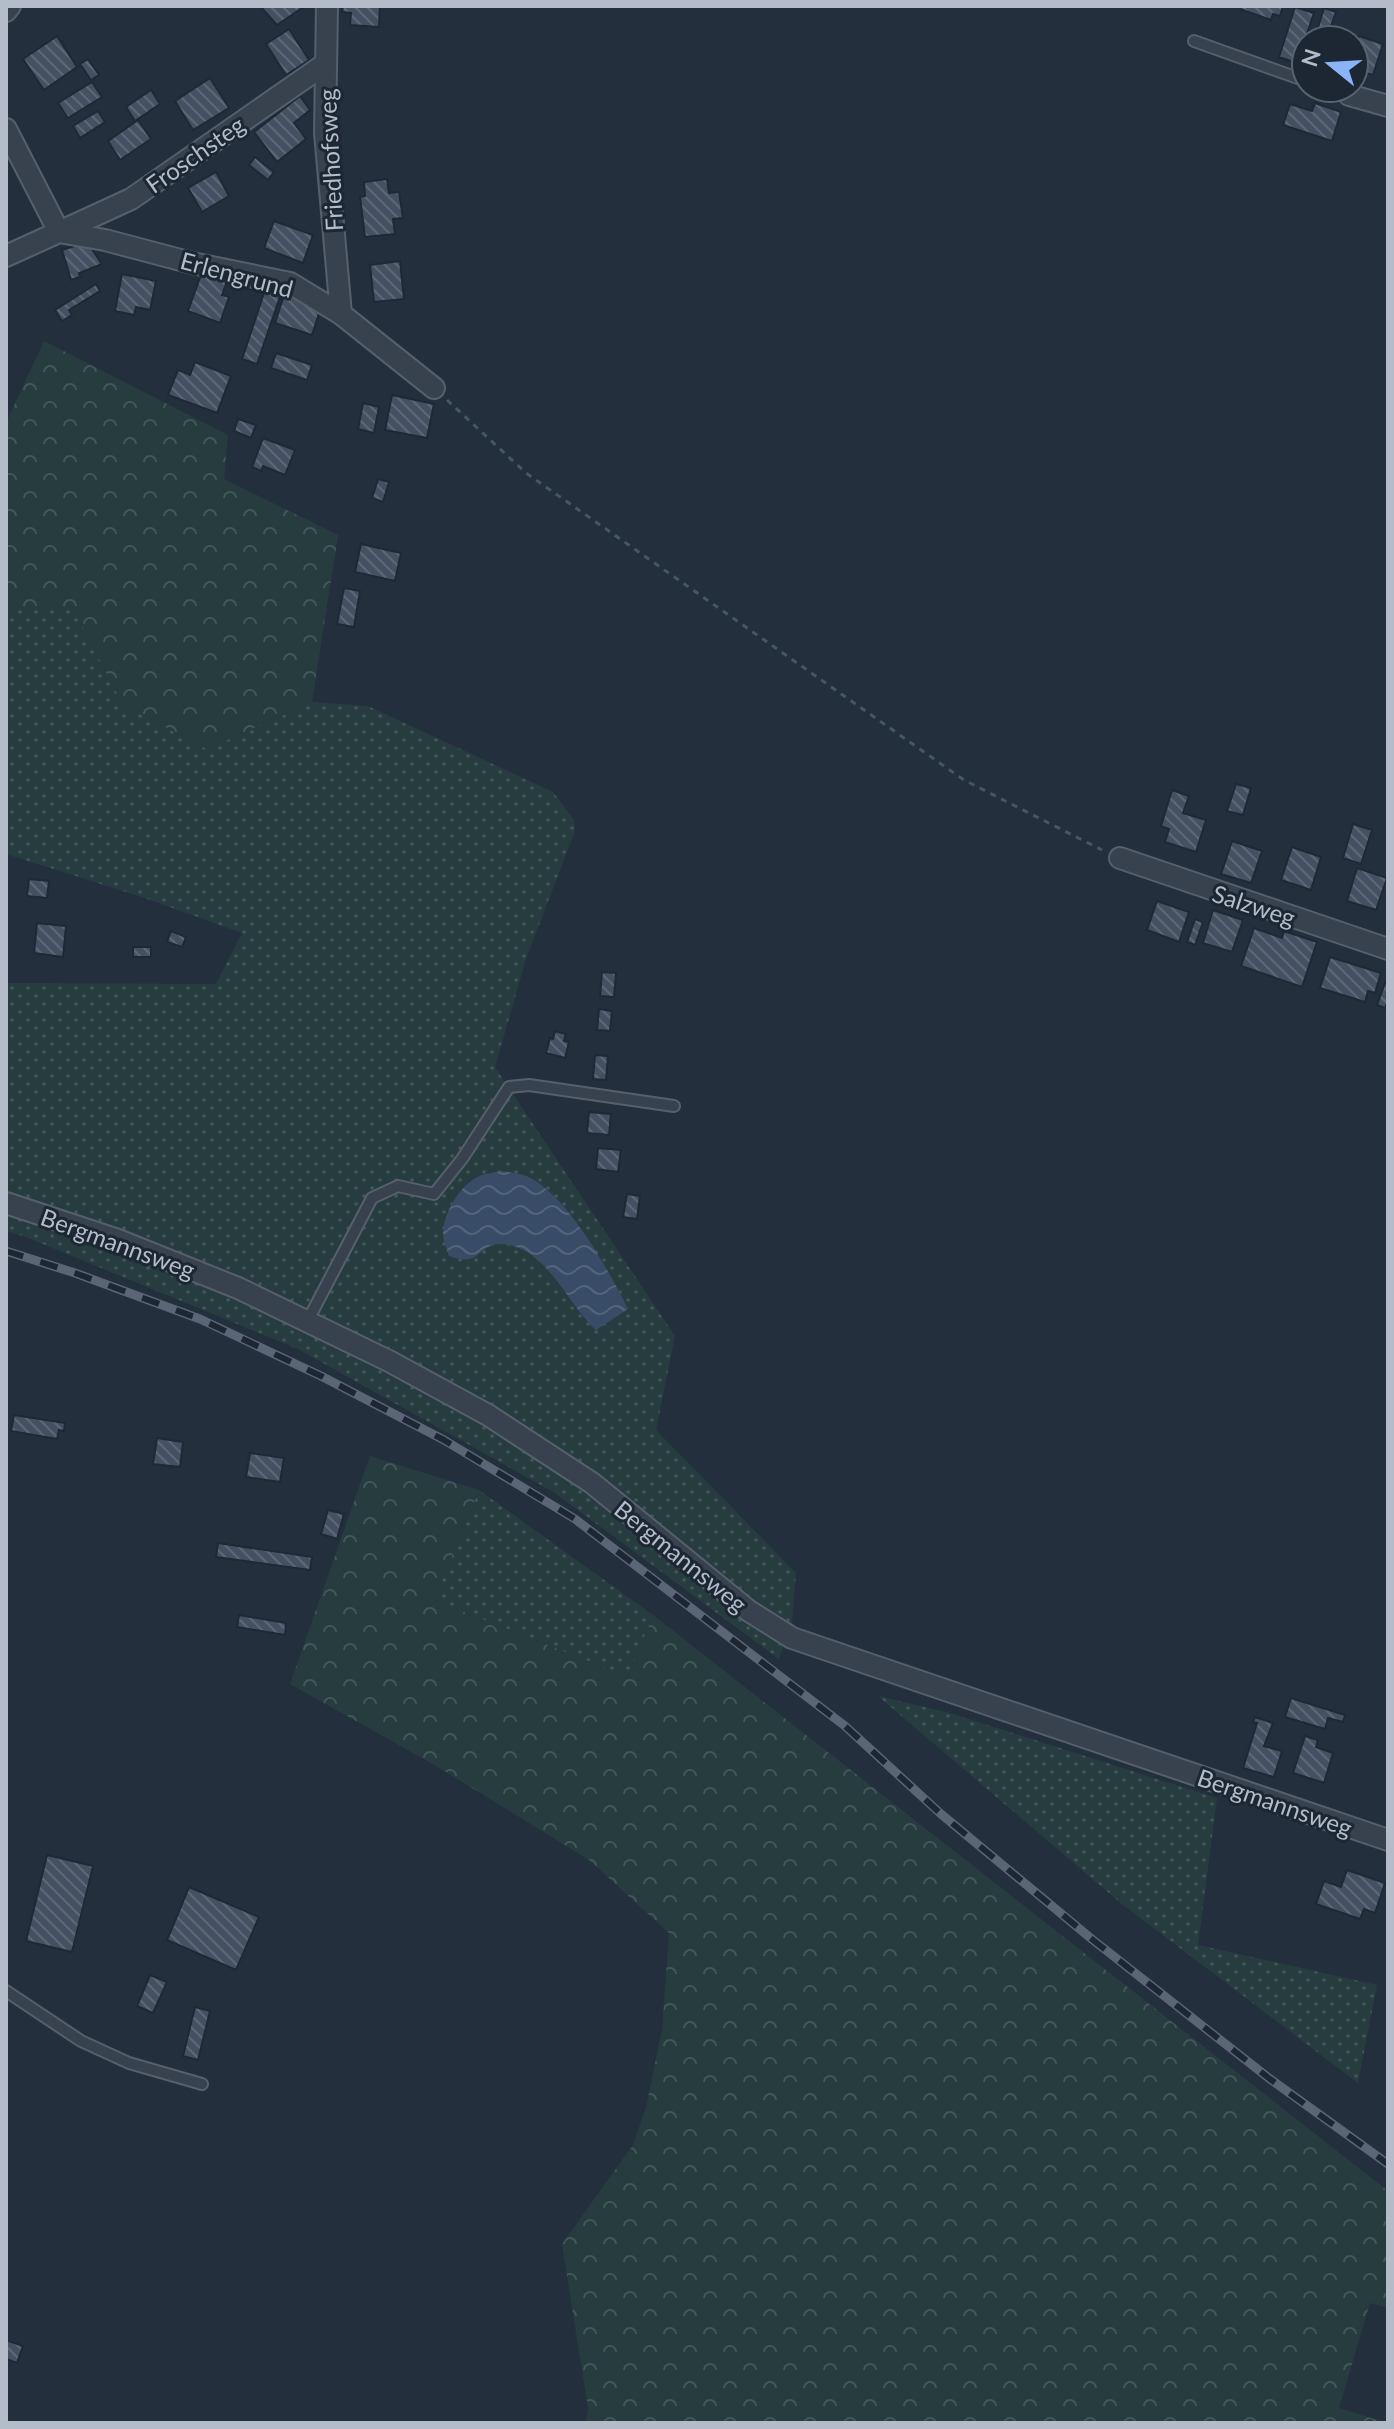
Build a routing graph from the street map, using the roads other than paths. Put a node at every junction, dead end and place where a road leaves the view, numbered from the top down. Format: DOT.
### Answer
graph roads {
  1 [pos="10,6"];
  2 [pos="327,6"];
  3 [pos="6,11"];
  4 [pos="1194,41"];
  5 [pos="325,64"];
  6 [pos="1290,75"];
  7 [pos="6,129"];
  8 [pos="59,232"];
  9 [pos="6,256"];
  10 [pos="341,314"];
  11 [pos="434,388"];
  12 [pos="1120,858"];
  13 [pos="1388,949"];
  14 [pos="674,1106"];
  15 [pos="6,1203"];
  16 [pos="307,1322"];
  17 [pos="1388,1840"];
  18 [pos="6,1991"];
  19 [pos="202,2084"];
  1 -- 3 [label="street"];
  2 -- 5 [label="street, Friedhofsweg"];
  4 -- 6 [label="lane"];
  5 -- 8 [label="street, Froschsteg"];
  5 -- 10 [label="street, Friedhofsweg"];
  7 -- 8 [label="street"];
  8 -- 9 [label="street"];
  8 -- 10 [label="street, Erlengrund"];
  10 -- 11 [label="street, Erlengrund"];
  12 -- 13 [label="street, Salzweg"];
  14 -- 16 [label="lane"];
  15 -- 16 [label="street, Bergmannsweg"];
  16 -- 17 [label="street, Bergmannsweg"];
  18 -- 19 [label="lane"];
}
